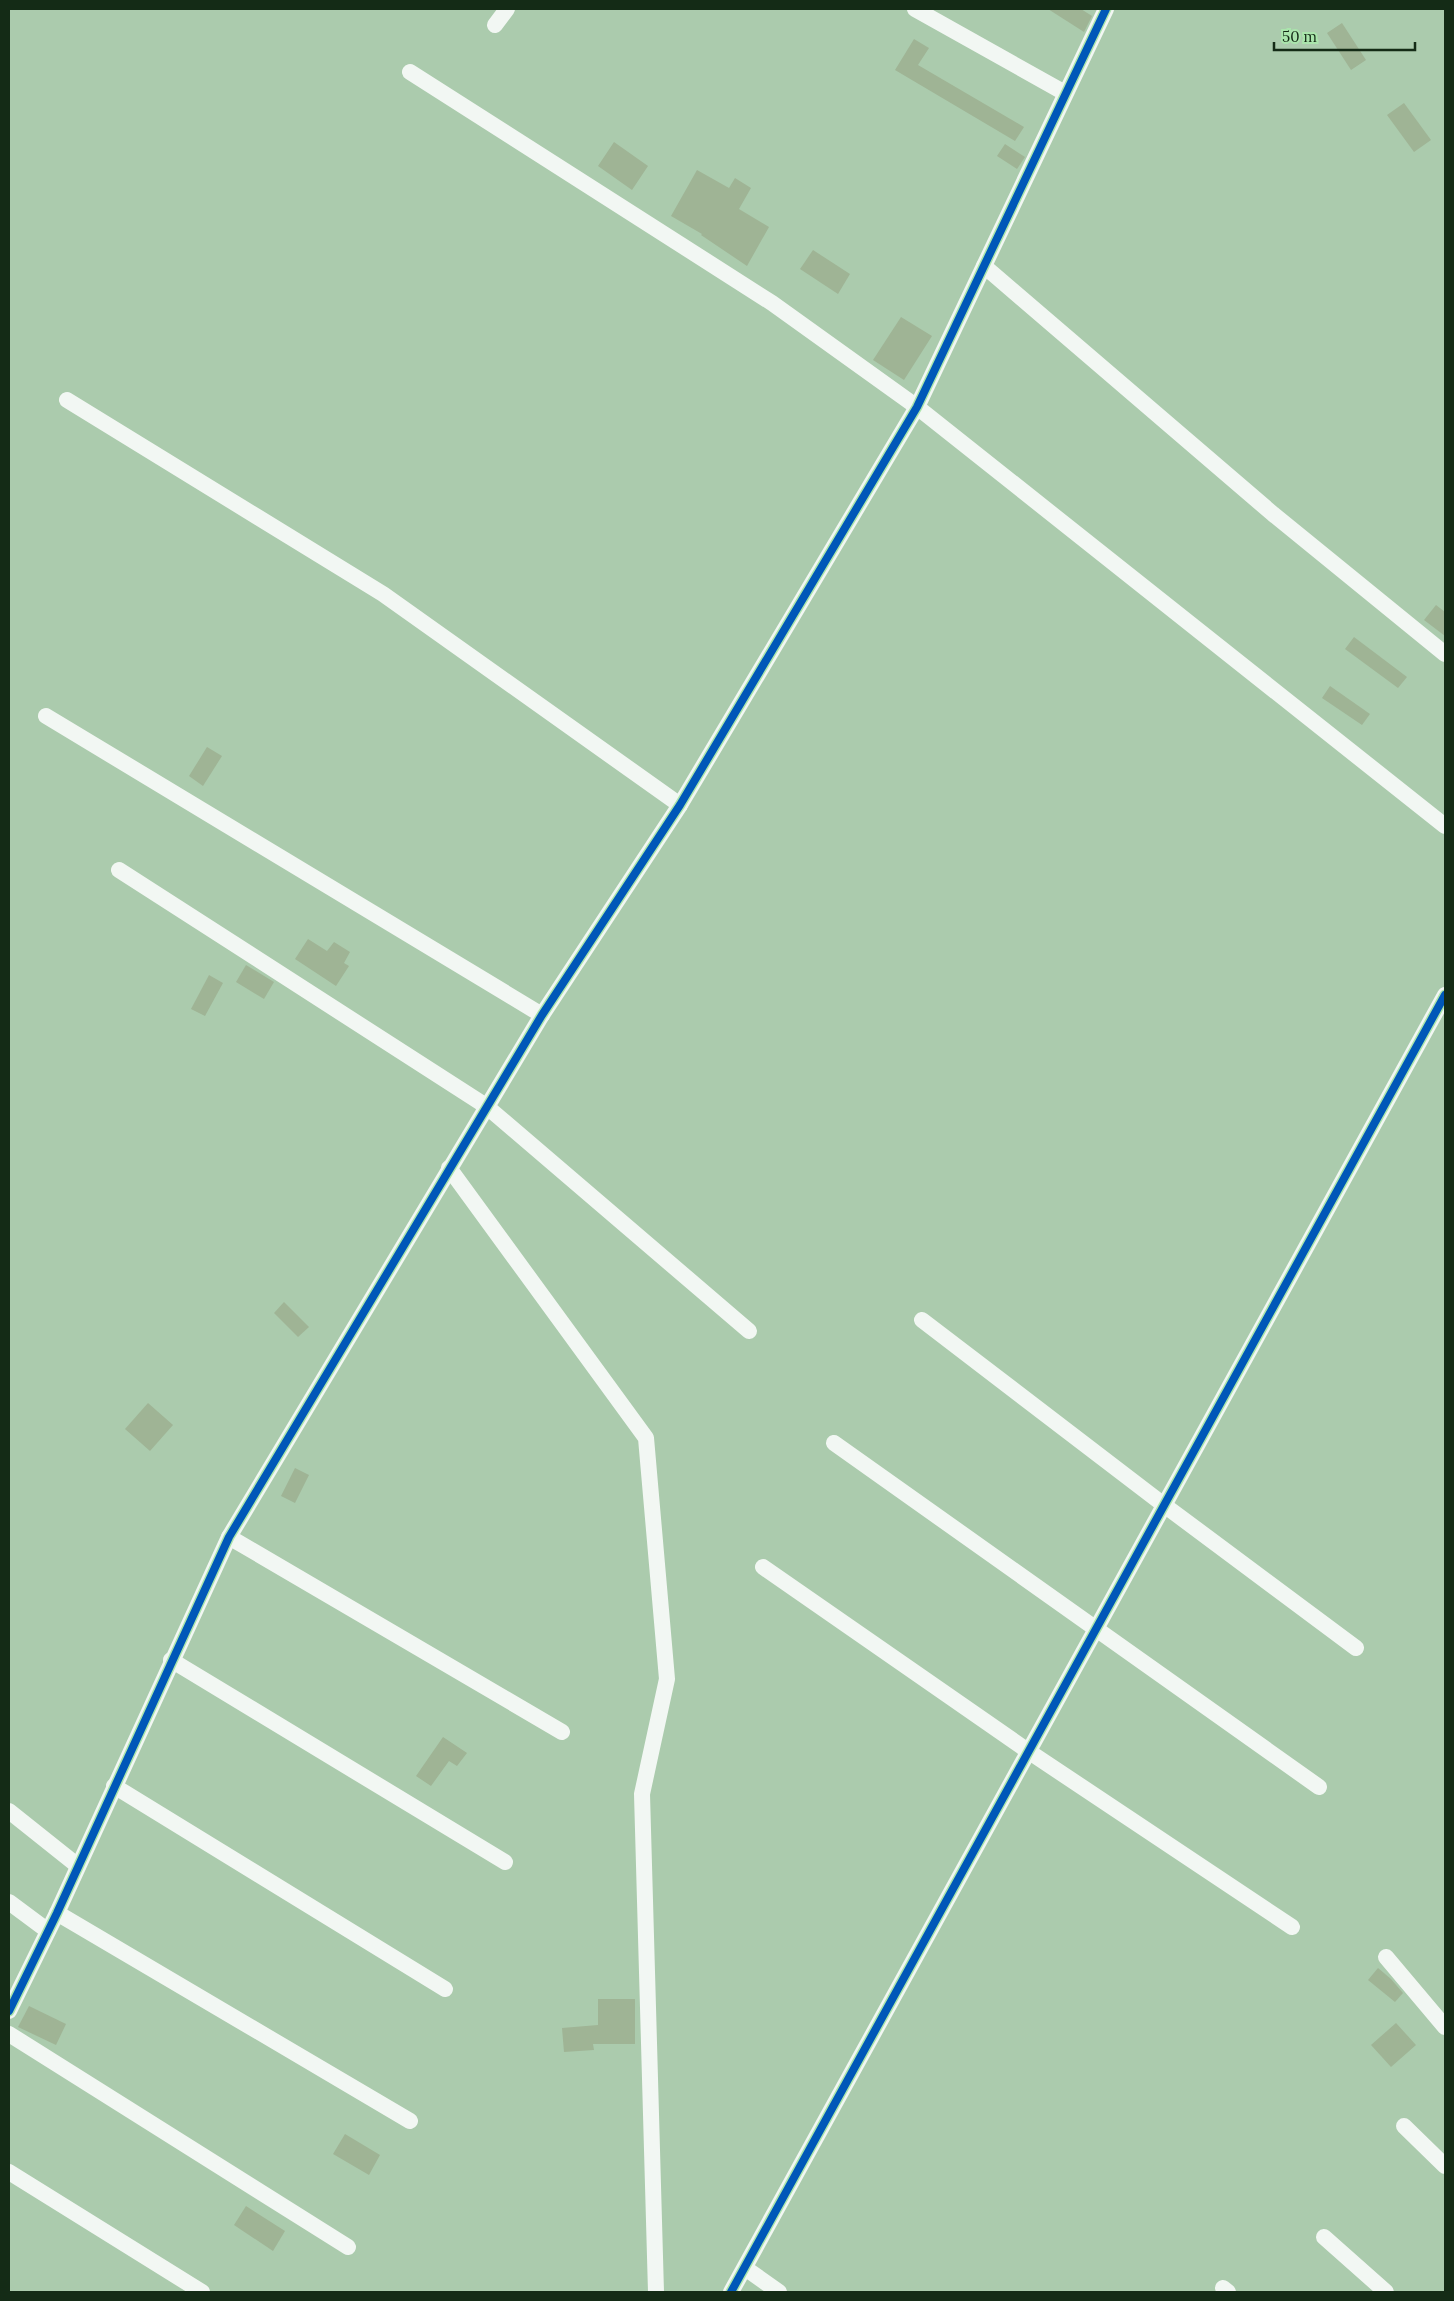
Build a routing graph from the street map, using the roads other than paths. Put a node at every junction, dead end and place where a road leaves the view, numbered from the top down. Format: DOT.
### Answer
graph roads {
  1 [pos="507,9"];
  2 [pos="915,9"];
  3 [pos="1106,9"];
  4 [pos="496,25"];
  5 [pos="410,72"];
  6 [pos="1065,93"];
  7 [pos="984,266"];
  8 [pos="68,400"];
  9 [pos="917,406"];
  10 [pos="1445,654"];
  11 [pos="46,716"];
  12 [pos="680,805"];
  13 [pos="1445,826"];
  14 [pos="119,870"];
  15 [pos="1445,994"];
  16 [pos="542,1015"];
  17 [pos="486,1106"];
  18 [pos="449,1168"];
  19 [pos="922,1320"];
  20 [pos="750,1331"];
  21 [pos="834,1443"];
  22 [pos="1164,1505"];
  23 [pos="228,1537"];
  24 [pos="763,1567"];
  25 [pos="1096,1628"];
  26 [pos="1356,1648"];
  27 [pos="171,1660"];
  28 [pos="562,1732"];
  29 [pos="1028,1751"];
  30 [pos="114,1786"];
  31 [pos="1319,1787"];
  32 [pos="9,1811"];
  33 [pos="505,1862"];
  34 [pos="78,1866"];
  35 [pos="9,1902"];
  36 [pos="57,1913"];
  37 [pos="1292,1927"];
  38 [pos="48,1931"];
  39 [pos="1386,1958"];
  40 [pos="445,1989"];
  41 [pos="9,2011"];
  42 [pos="1445,2027"];
  43 [pos="9,2034"];
  44 [pos="410,2121"];
  45 [pos="1404,2126"];
  46 [pos="1445,2166"];
  47 [pos="9,2172"];
  48 [pos="1324,2237"];
  49 [pos="348,2247"];
  50 [pos="745,2268"];
  51 [pos="202,2292"];
  52 [pos="656,2292"];
  53 [pos="731,2292"];
  54 [pos="778,2292"];
  55 [pos="1386,2292"];
  1 -- 4 [label="street"];
  2 -- 6 [label="street"];
  3 -- 6 [label="street"];
  5 -- 9 [label="street"];
  6 -- 7 [label="street"];
  7 -- 9 [label="street"];
  7 -- 10 [label="street"];
  8 -- 12 [label="street"];
  9 -- 12 [label="street"];
  9 -- 13 [label="street"];
  11 -- 16 [label="street"];
  12 -- 16 [label="street"];
  14 -- 17 [label="street"];
  15 -- 22 [label="street"];
  16 -- 17 [label="street"];
  17 -- 18 [label="street"];
  17 -- 20 [label="street"];
  18 -- 23 [label="street"];
  18 -- 52 [label="street"];
  19 -- 22 [label="street"];
  21 -- 25 [label="street"];
  22 -- 25 [label="street"];
  22 -- 26 [label="street"];
  23 -- 27 [label="street"];
  23 -- 28 [label="street"];
  24 -- 29 [label="street"];
  25 -- 29 [label="street"];
  25 -- 31 [label="street"];
  27 -- 30 [label="street"];
  27 -- 33 [label="street"];
  29 -- 37 [label="street"];
  29 -- 50 [label="street"];
  30 -- 34 [label="street"];
  30 -- 40 [label="street"];
  32 -- 34 [label="street"];
  34 -- 36 [label="street"];
  35 -- 38 [label="street"];
  36 -- 38 [label="street"];
  36 -- 44 [label="street"];
  38 -- 41 [label="street"];
  39 -- 42 [label="street"];
  43 -- 49 [label="street"];
  45 -- 46 [label="street"];
  47 -- 51 [label="street"];
  48 -- 55 [label="street"];
  50 -- 53 [label="street"];
  50 -- 54 [label="street"];
}
